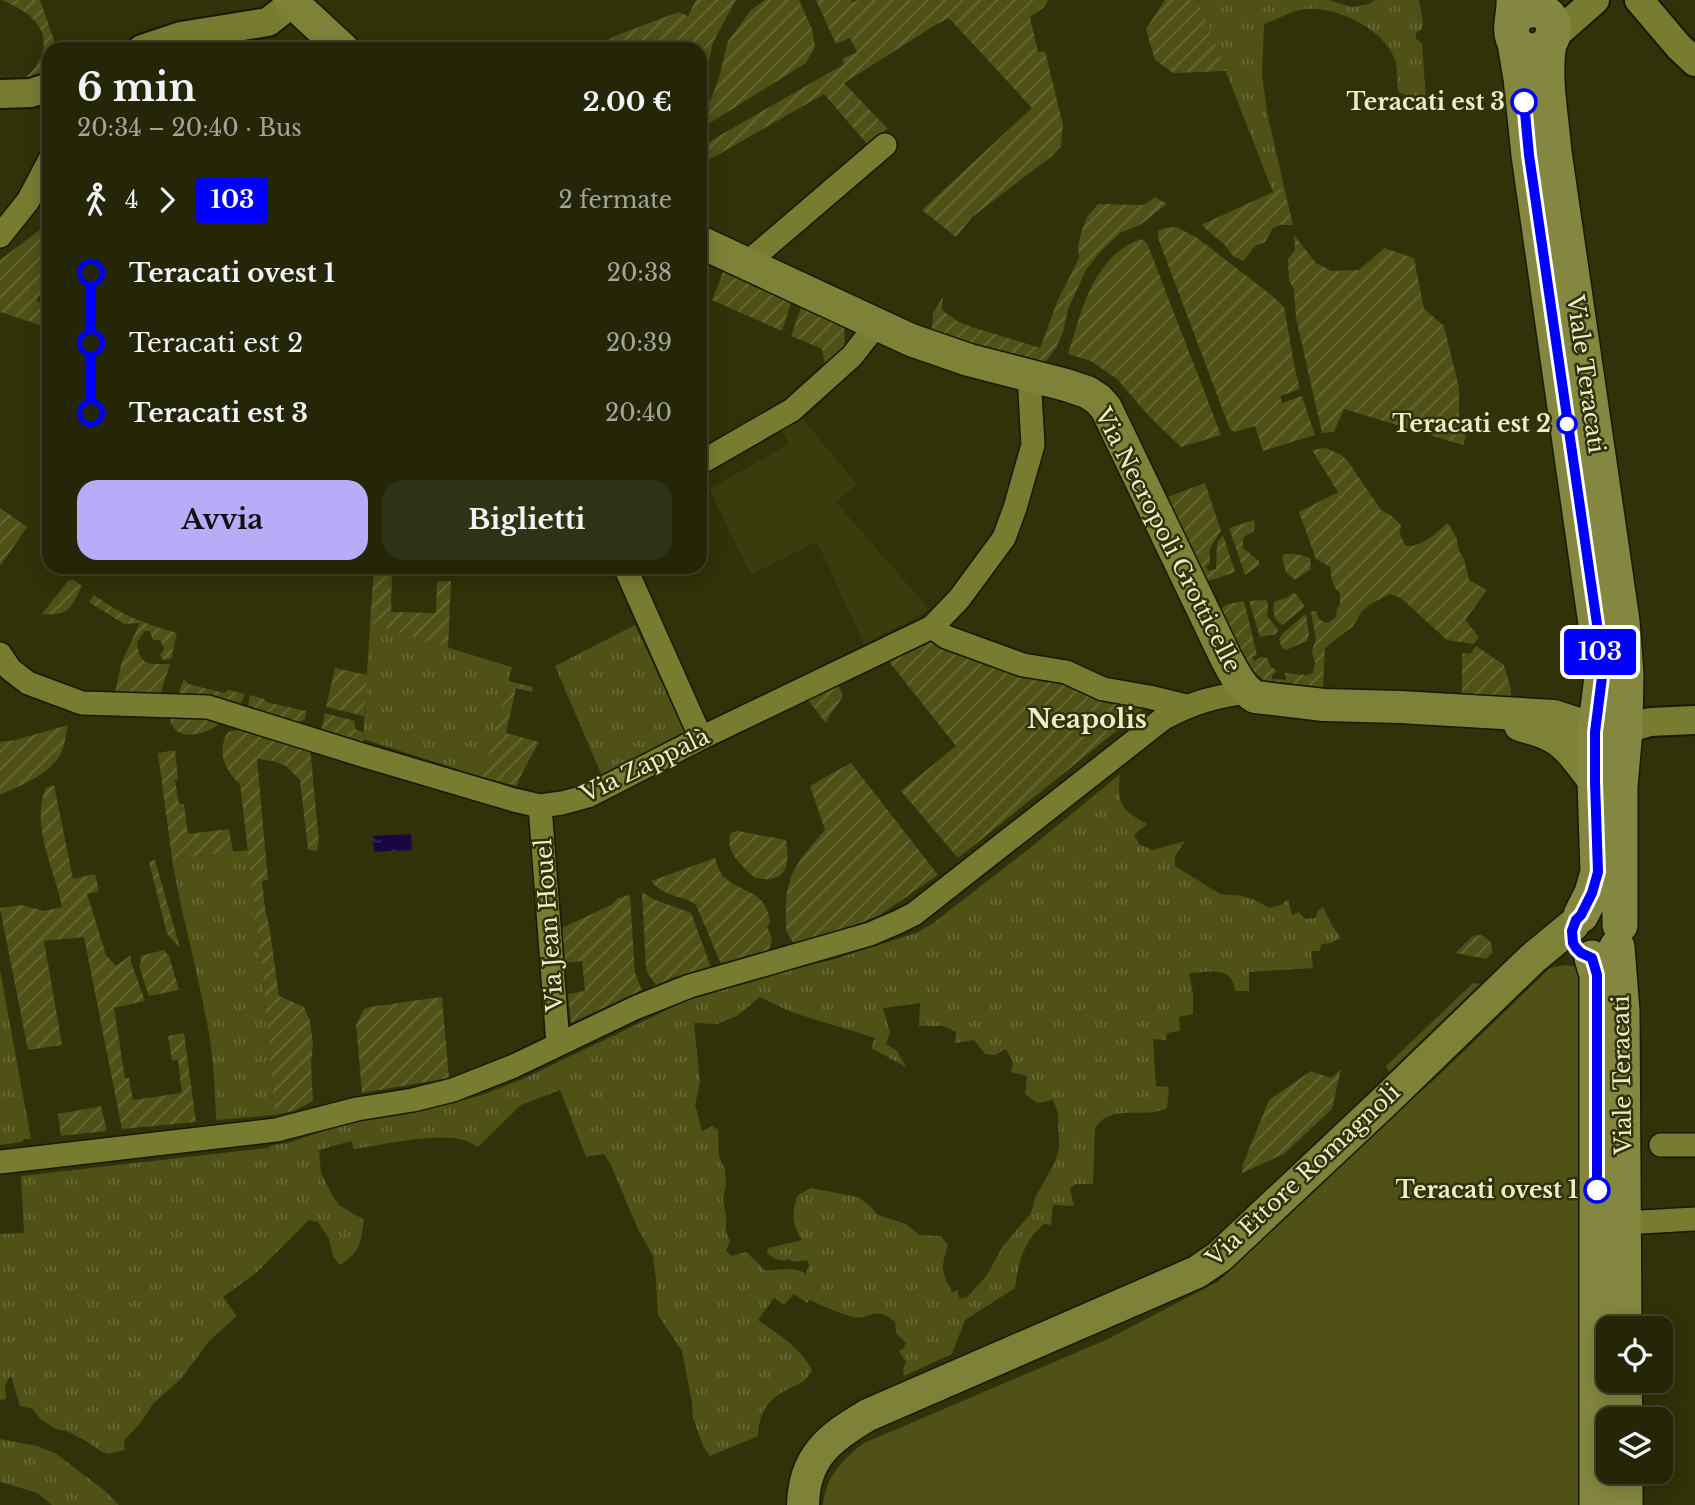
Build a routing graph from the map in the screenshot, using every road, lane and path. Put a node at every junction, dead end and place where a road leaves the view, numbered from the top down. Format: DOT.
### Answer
graph roads {
  1 [pos="1639,0"];
  2 [pos="292,1"];
  3 [pos="1591,4"];
  4 [pos="1535,20"];
  5 [pos="163,42"];
  6 [pos="336,42"];
  7 [pos="1695,62"];
  8 [pos="42,89"];
  9 [pos="0,94"];
  10 [pos="885,145"];
  11 [pos="42,175"];
  12 [pos="0,236"];
  13 [pos="707,245"];
  14 [pos="747,263"];
  15 [pos="877,324"];
  16 [pos="1028,375"];
  17 [pos="707,459"];
  18 [pos="628,574"];
  19 [pos="932,627"];
  20 [pos="0,654"];
  21 [pos="1247,692"];
  22 [pos="1324,705"];
  23 [pos="1186,706"];
  24 [pos="1695,712"];
  25 [pos="1611,720"];
  26 [pos="1695,720"];
  27 [pos="701,738"];
  28 [pos="1607,784"];
  29 [pos="540,806"];
  30 [pos="1577,920"];
  31 [pos="1610,943"];
  32 [pos="558,1044"];
  33 [pos="1661,1145"];
  34 [pos="1695,1145"];
  35 [pos="0,1163"];
  36 [pos="1695,1219"];
  37 [pos="1623,1223"];
  38 [pos="1624,1316"];
  39 [pos="1625,1484"];
  40 [pos="803,1505"];
  41 [pos="1597,1505"];
  42 [pos="1625,1505"];
  1 -- 7 [label="street"];
  2 -- 5 [label="street"];
  2 -- 6 [label="main road"];
  3 -- 4 [label="street"];
  4 -- 25 [label="main road, Viale Teracati"];
  8 -- 9 [label="street"];
  10 -- 14 [label="street"];
  11 -- 12 [label="street"];
  13 -- 14 [label="main road, Via Necropoli Grotticelle"];
  14 -- 15 [label="main road, Via Necropoli Grotticelle"];
  15 -- 16 [label="main road, Via Necropoli Grotticelle"];
  15 -- 17 [label="street"];
  16 -- 19 [label="street, Via Zappalà"];
  16 -- 21 [label="main road, Via Necropoli Grotticelle"];
  18 -- 27 [label="street"];
  19 -- 23 [label="street"];
  19 -- 27 [label="street, Via Zappalà"];
  20 -- 29 [label="street, Via Zappalà"];
  21 -- 22 [label="main road, Via Necropoli Grotticelle"];
  21 -- 23 [label="street"];
  22 -- 25 [label="main road"];
  22 -- 28 [label="main road"];
  23 -- 32 [label="street"];
  24 -- 25 [label="street"];
  25 -- 26 [label="street"];
  25 -- 28 [label="main road, Viale Teracati"];
  27 -- 29 [label="street, Via Zappalà"];
  28 -- 30 [label="main road"];
  28 -- 31 [label="main road, Viale Teracati"];
  29 -- 32 [label="street, Via Jean Houel"];
  30 -- 31 [label="main road"];
  30 -- 40 [label="main road, Via Ettore Romagnoli"];
  31 -- 37 [label="main road, Viale Teracati"];
  31 -- 41 [label="main road, Viale Teracati"];
  32 -- 35 [label="street"];
  33 -- 34 [label="street"];
  36 -- 37 [label="street"];
  37 -- 38 [label="main road, Viale Teracati"];
  39 -- 42 [label="main road"];
}
